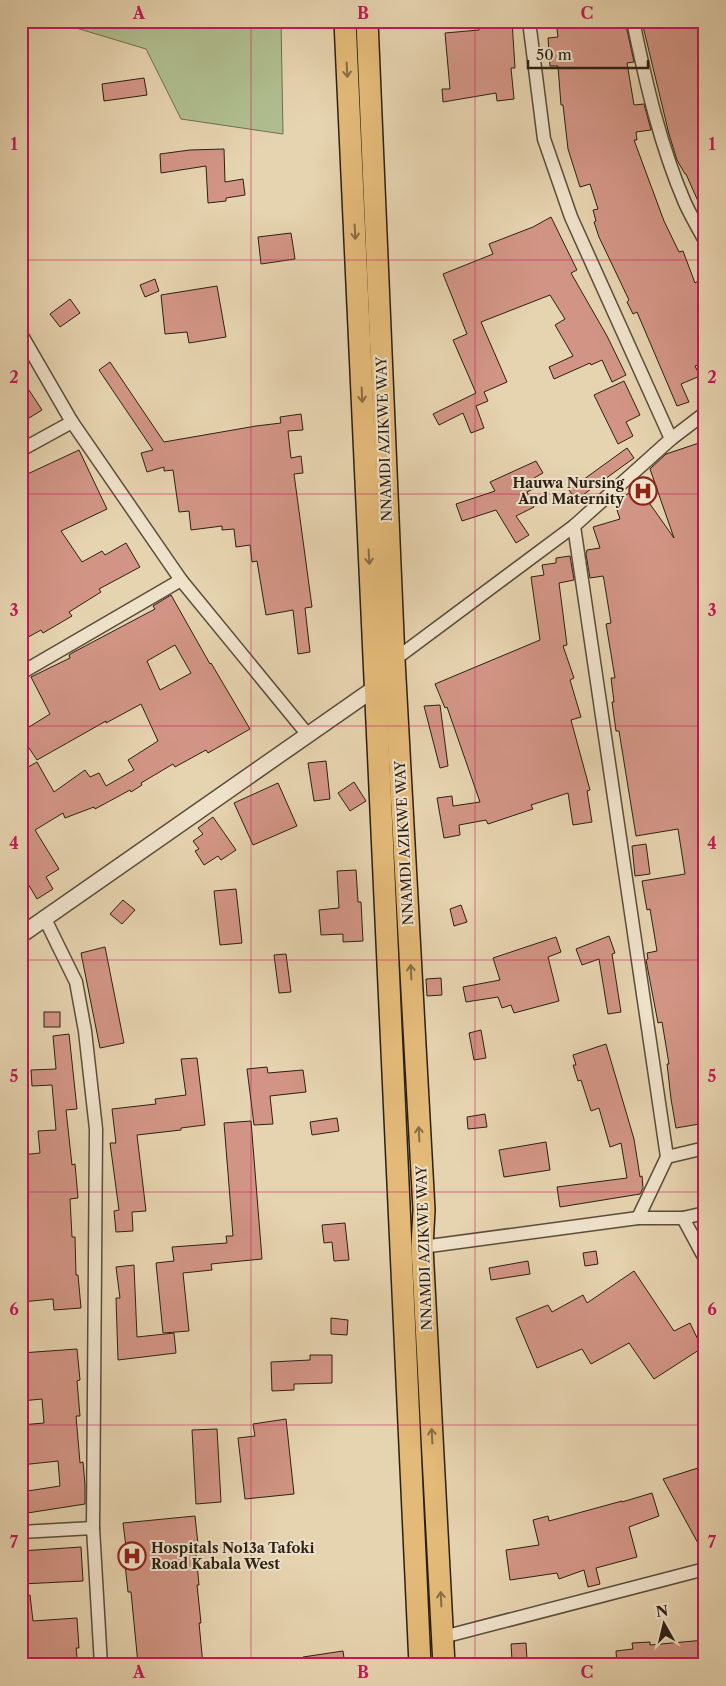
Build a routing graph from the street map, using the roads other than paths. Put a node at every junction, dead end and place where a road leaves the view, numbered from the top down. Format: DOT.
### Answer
graph roads {
  1 [pos="345,21"];
  2 [pos="367,21"];
  3 [pos="529,21"];
  4 [pos="633,21"];
  5 [pos="705,241"];
  6 [pos="21,334"];
  7 [pos="705,413"];
  8 [pos="72,422"];
  9 [pos="671,439"];
  10 [pos="21,450"];
  11 [pos="574,526"];
  12 [pos="181,580"];
  13 [pos="394,660"];
  14 [pos="21,673"];
  15 [pos="375,688"];
  16 [pos="308,735"];
  17 [pos="44,918"];
  18 [pos="21,934"];
  19 [pos="705,1148"];
  20 [pos="667,1157"];
  21 [pos="705,1213"];
  22 [pos="638,1218"];
  23 [pos="683,1218"];
  24 [pos="422,1247"];
  25 [pos="705,1259"];
  26 [pos="94,1528"];
  27 [pos="21,1532"];
  28 [pos="705,1569"];
  29 [pos="443,1638"];
  30 [pos="101,1665"];
  31 [pos="420,1665"];
  32 [pos="444,1665"];
  1 -- 15 [label="highway, NNAMDI AZIKWE WAY, one-way"];
  2 -- 13 [label="highway, NNAMDI AZIKWE WAY"];
  3 -- 9 [label="street"];
  4 -- 5 [label="street"];
  6 -- 8 [label="street"];
  7 -- 9 [label="street"];
  8 -- 10 [label="street"];
  8 -- 12 [label="street"];
  9 -- 11 [label="street"];
  11 -- 13 [label="street"];
  11 -- 20 [label="street"];
  12 -- 14 [label="street"];
  12 -- 16 [label="street"];
  24 -- 13 [label="highway, NNAMDI AZIKWE WAY, one-way"];
  15 -- 16 [label="street"];
  15 -- 31 [label="highway, NNAMDI AZIKWE WAY"];
  16 -- 17 [label="street"];
  17 -- 18 [label="street"];
  17 -- 26 [label="street"];
  19 -- 20 [label="street"];
  20 -- 22 [label="street"];
  21 -- 23 [label="street"];
  22 -- 23 [label="street"];
  22 -- 24 [label="street"];
  23 -- 25 [label="street"];
  29 -- 24 [label="highway, NNAMDI AZIKWE WAY, one-way"];
  26 -- 27 [label="street"];
  26 -- 30 [label="street"];
  28 -- 29 [label="street"];
  29 -- 32 [label="highway, NNAMDI AZIKWE WAY"];
}
